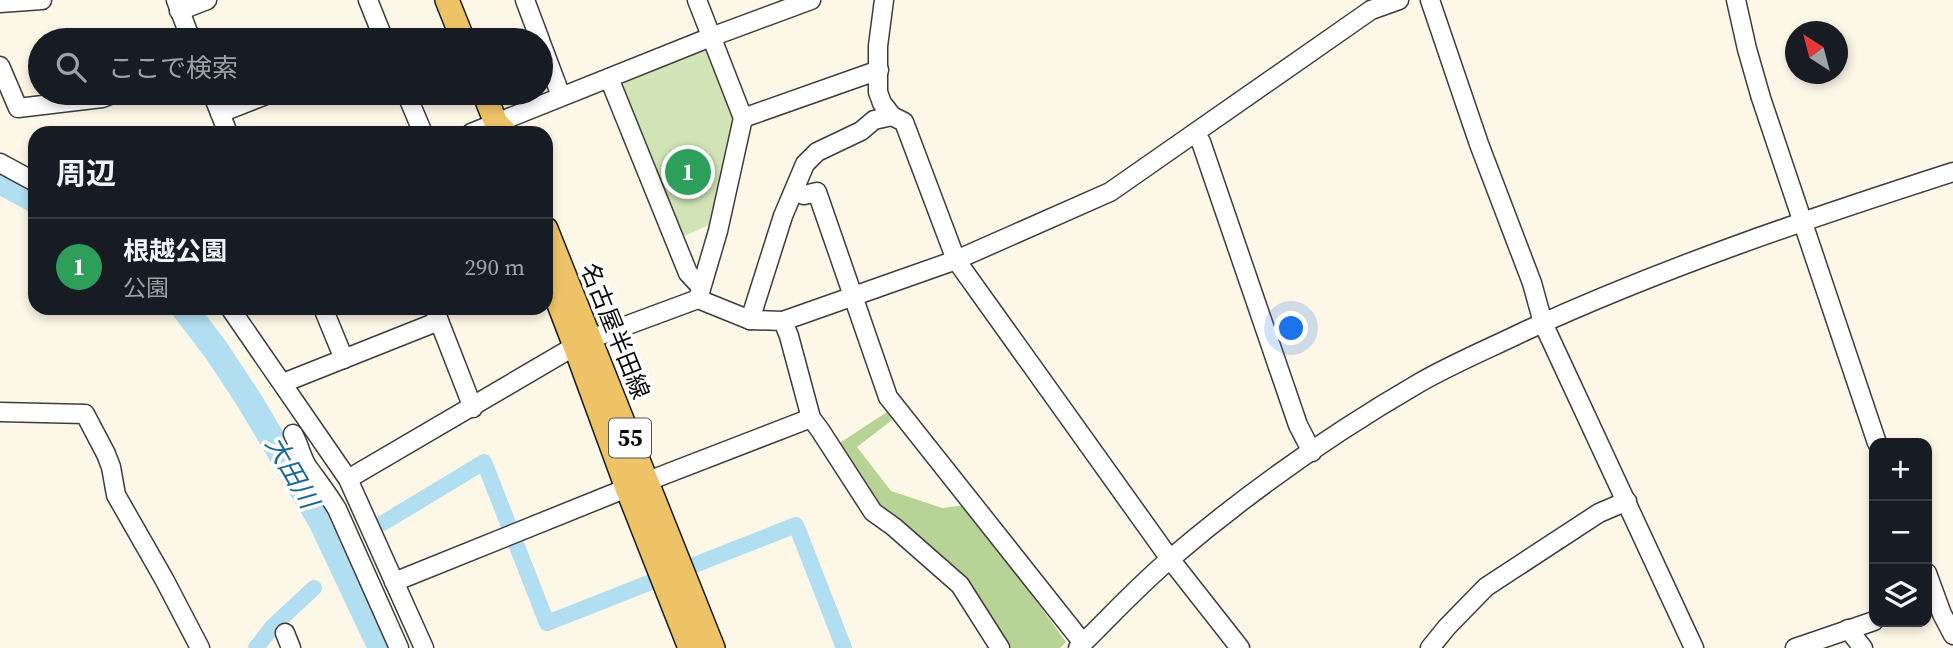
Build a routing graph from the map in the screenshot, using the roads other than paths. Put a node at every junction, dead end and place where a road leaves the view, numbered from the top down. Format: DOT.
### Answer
graph roads {
  1 [pos="42,0"];
  2 [pos="207,0"];
  3 [pos="368,0"];
  4 [pos="447,0"];
  5 [pos="525,0"];
  6 [pos="696,0"];
  7 [pos="884,0"];
  8 [pos="1399,0"];
  9 [pos="1430,0"];
  10 [pos="1736,0"];
  11 [pos="804,1"];
  12 [pos="0,3"];
  13 [pos="177,6"];
  14 [pos="186,28"];
  15 [pos="379,28"];
  16 [pos="458,28"];
  17 [pos="535,28"];
  18 [pos="711,37"];
  19 [pos="0,66"];
  20 [pos="879,70"];
  21 [pos="553,75"];
  22 [pos="609,78"];
  23 [pos="561,96"];
  24 [pos="553,100"];
  25 [pos="43,105"];
  26 [pos="217,105"];
  27 [pos="240,105"];
  28 [pos="410,105"];
  29 [pos="489,105"];
  30 [pos="545,105"];
  31 [pos="220,113"];
  32 [pos="892,116"];
  33 [pos="743,118"];
  34 [pos="225,126"];
  35 [pos="420,126"];
  36 [pos="497,126"];
  37 [pos="506,126"];
  38 [pos="1195,134"];
  39 [pos="0,163"];
  40 [pos="1953,172"];
  41 [pos="28,178"];
  42 [pos="804,195"];
  43 [pos="1802,221"];
  44 [pos="553,251"];
  45 [pos="956,260"];
  46 [pos="553,285"];
  47 [pos="699,293"];
  48 [pos="852,297"];
  49 [pos="235,315"];
  50 [pos="326,315"];
  51 [pos="436,315"];
  52 [pos="750,320"];
  53 [pos="783,321"];
  54 [pos="1543,323"];
  55 [pos="583,343"];
  56 [pos="344,359"];
  57 [pos="283,383"];
  58 [pos="473,408"];
  59 [pos="0,412"];
  60 [pos="811,418"];
  61 [pos="293,434"];
  62 [pos="1875,438"];
  63 [pos="1312,452"];
  64 [pos="348,480"];
  65 [pos="637,484"];
  66 [pos="1627,501"];
  67 [pos="1170,559"];
  68 [pos="394,582"];
  69 [pos="1939,599"];
  70 [pos="1869,623"];
  71 [pos="1848,629"];
  72 [pos="1953,635"];
  73 [pos="1080,645"];
  74 [pos="200,648"];
  75 [pos="399,648"];
  76 [pos="424,648"];
  77 [pos="690,648"];
  78 [pos="713,648"];
  79 [pos="1000,648"];
  80 [pos="1240,648"];
  81 [pos="1430,648"];
  82 [pos="1694,648"];
  83 [pos="1795,648"];
  84 [pos="1863,648"];
  1 -- 12 [label="street"];
  2 -- 13 [label="street"];
  3 -- 15 [label="street"];
  4 -- 16 [label="main road"];
  5 -- 17 [label="street"];
  6 -- 18 [label="street"];
  7 -- 20 [label="street"];
  8 -- 38 [label="street"];
  9 -- 54 [label="street"];
  10 -- 43 [label="street"];
  11 -- 18 [label="street"];
  13 -- 14 [label="street"];
  18 -- 22 [label="street"];
  18 -- 33 [label="street"];
  19 -- 25 [label="street"];
  20 -- 32 [label="street"];
  20 -- 33 [label="street"];
  21 -- 23 [label="street"];
  22 -- 23 [label="street"];
  22 -- 47 [label="street"];
  23 -- 24 [label="street"];
  26 -- 31 [label="street"];
  27 -- 31 [label="street"];
  28 -- 35 [label="street"];
  29 -- 36 [label="main road"];
  30 -- 37 [label="street"];
  31 -- 34 [label="street"];
  32 -- 45 [label="street"];
  32 -- 52 [label="street"];
  33 -- 47 [label="street"];
  38 -- 45 [label="street"];
  38 -- 63 [label="street"];
  39 -- 41 [label="street"];
  40 -- 43 [label="street"];
  42 -- 48 [label="street"];
  43 -- 54 [label="street"];
  43 -- 62 [label="street"];
  44 -- 55 [label="main road, 名古屋半田線 / 55"];
  45 -- 48 [label="street"];
  45 -- 67 [label="street"];
  46 -- 55 [label="main road, 名古屋半田線 / 55"];
  47 -- 52 [label="street"];
  47 -- 55 [label="street"];
  48 -- 53 [label="street"];
  48 -- 73 [label="street"];
  49 -- 57 [label="street"];
  50 -- 56 [label="street"];
  51 -- 56 [label="street"];
  51 -- 58 [label="street"];
  52 -- 53 [label="street"];
  53 -- 60 [label="street"];
  54 -- 63 [label="street"];
  54 -- 66 [label="street"];
  55 -- 58 [label="street"];
  55 -- 65 [label="main road, 名古屋半田線 / 55"];
  56 -- 57 [label="street"];
  57 -- 64 [label="street"];
  58 -- 64 [label="street"];
  59 -- 74 [label="street"];
  60 -- 65 [label="street"];
  60 -- 79 [label="street"];
  61 -- 75 [label="street"];
  63 -- 67 [label="street"];
  64 -- 68 [label="street"];
  65 -- 68 [label="street"];
  65 -- 77 [label="main road, 名古屋半田線 / 55"];
  65 -- 78 [label="main road, 名古屋半田線 / 55"];
  66 -- 81 [label="street"];
  66 -- 82 [label="street"];
  67 -- 73 [label="street"];
  67 -- 80 [label="street"];
  68 -- 76 [label="street"];
  69 -- 72 [label="street"];
  70 -- 71 [label="street"];
  71 -- 83 [label="street"];
  71 -- 84 [label="street"];
}
